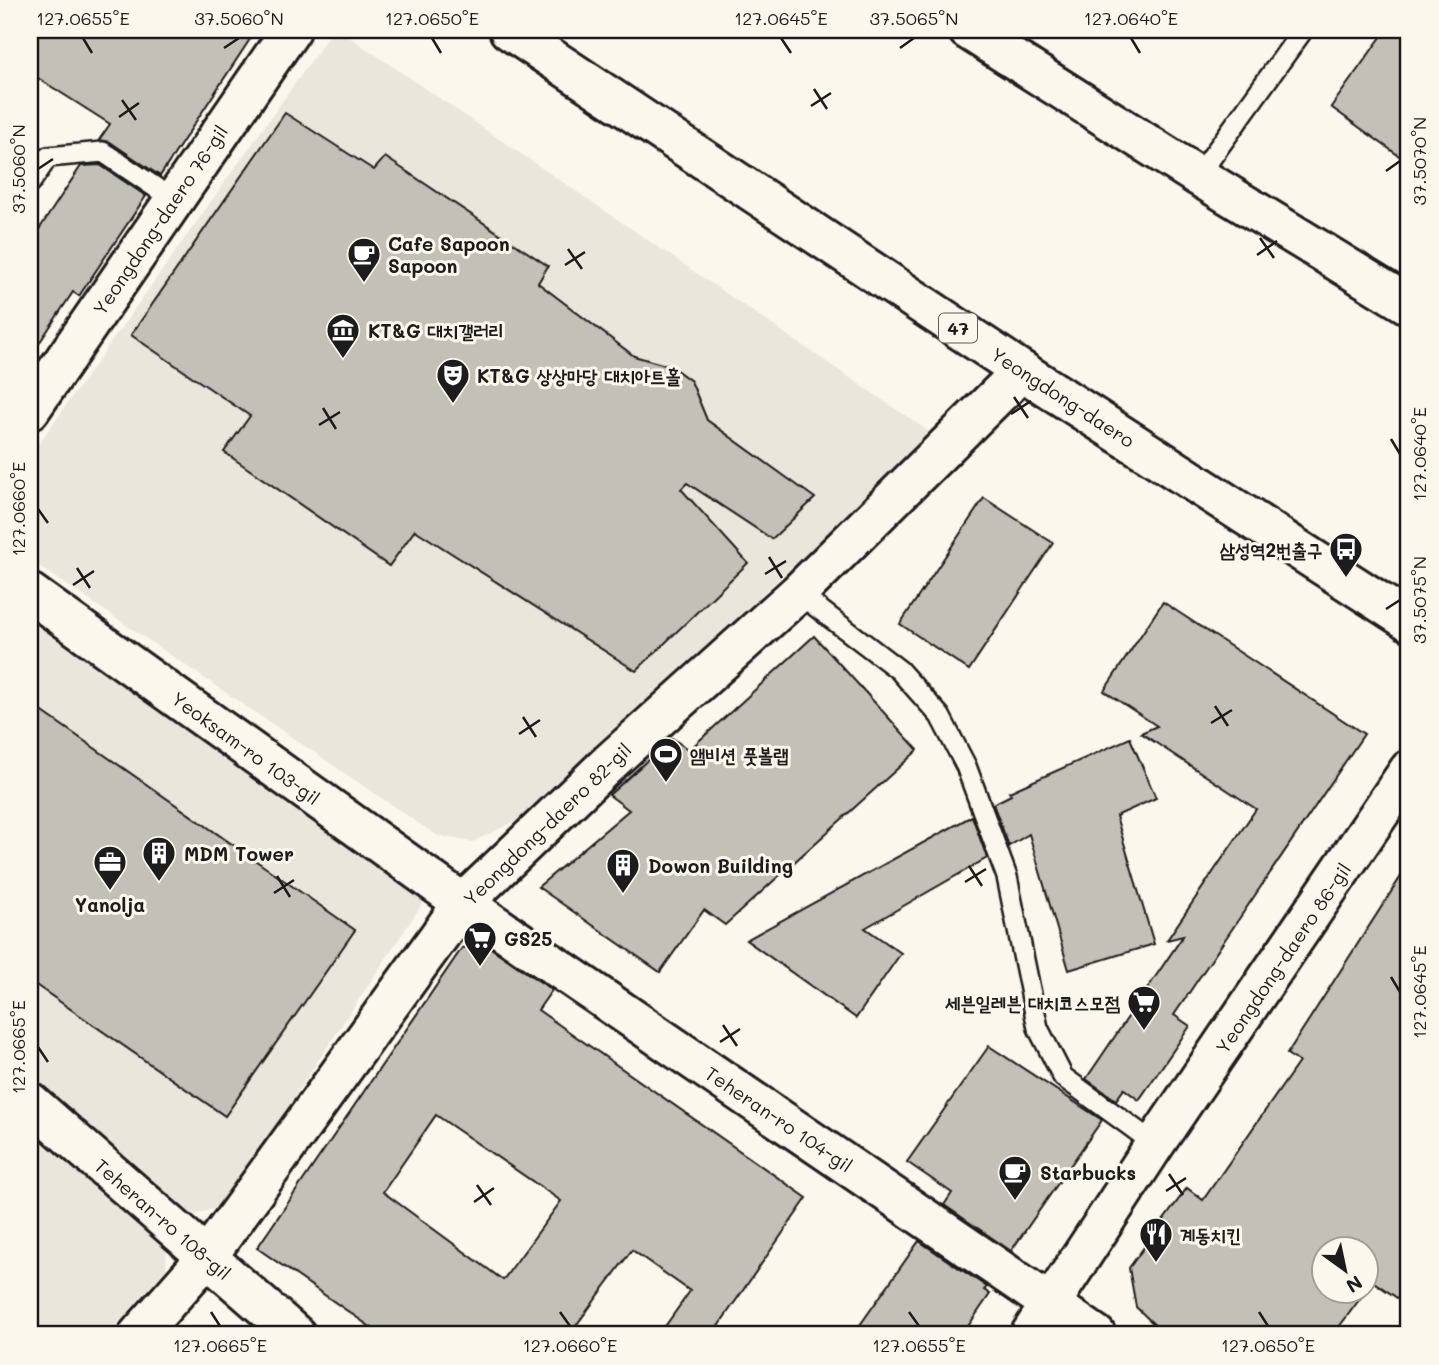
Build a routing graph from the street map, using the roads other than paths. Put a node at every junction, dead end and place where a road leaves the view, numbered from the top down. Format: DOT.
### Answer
graph roads {
  1 [pos="291,30"];
  2 [pos="509,30"];
  3 [pos="968,30"];
  4 [pos="1303,30"];
  5 [pos="1198,176"];
  6 [pos="30,183"];
  7 [pos="174,200"];
  8 [pos="1409,304"];
  9 [pos="1022,371"];
  10 [pos="30,411"];
  11 [pos="30,593"];
  12 [pos="798,593"];
  13 [pos="1409,621"];
  14 [pos="1409,770"];
  15 [pos="463,903"];
  16 [pos="30,1102"];
  17 [pos="1155,1144"];
  18 [pos="207,1257"];
  19 [pos="1041,1320"];
  20 [pos="138,1335"];
  21 [pos="296,1335"];
  22 [pos="1096,1335"];
  1 -- 7 [label="street, Yeongdong-daero 76-gil"];
  2 -- 9 [label="street, Yeongdong-daero / 47"];
  3 -- 5 [label="street"];
  4 -- 5 [label="lane"];
  5 -- 8 [label="street"];
  6 -- 7 [label="lane"];
  7 -- 10 [label="street, Yeongdong-daero 76-gil"];
  9 -- 12 [label="street, Yeongdong-daero 82-gil"];
  9 -- 13 [label="street, Yeongdong-daero / 47"];
  11 -- 15 [label="street, Yeoksam-ro 103-gil"];
  12 -- 15 [label="street, Yeongdong-daero 82-gil"];
  12 -- 17 [label="lane"];
  14 -- 17 [label="street, Yeongdong-daero 86-gil"];
  15 -- 18 [label="street, Yeongdong-daero 82-gil"];
  15 -- 19 [label="street, Teheran-ro 104-gil"];
  16 -- 18 [label="street, Teheran-ro 108-gil"];
  17 -- 19 [label="street, Yeongdong-daero 86-gil"];
  18 -- 20 [label="street, Yeongdong-daero 82-gil"];
  18 -- 21 [label="street, Teheran-ro 108-gil"];
  19 -- 22 [label="street, Teheran-ro 104-gil"];
}
